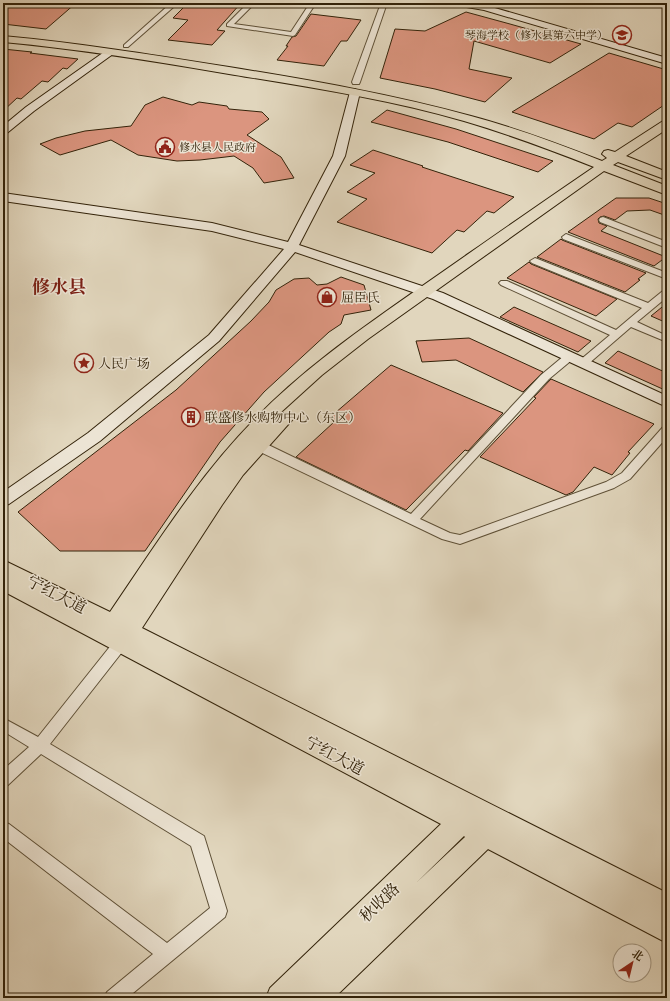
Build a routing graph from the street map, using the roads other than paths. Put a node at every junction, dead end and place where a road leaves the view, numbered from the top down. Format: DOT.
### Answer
graph roads {
  1 [pos="175,3"];
  2 [pos="252,3"];
  3 [pos="313,3"];
  4 [pos="384,3"];
  5 [pos="458,3"];
  6 [pos="3,31"];
  7 [pos="3,39"];
  8 [pos="126,46"];
  9 [pos="110,52"];
  10 [pos="667,61"];
  11 [pos="356,87"];
  12 [pos="667,124"];
  13 [pos="3,131"];
  14 [pos="667,135"];
  15 [pos="573,142"];
  16 [pos="595,149"];
  17 [pos="616,164"];
  18 [pos="667,176"];
  19 [pos="667,191"];
  20 [pos="3,197"];
  21 [pos="603,220"];
  22 [pos="566,237"];
  23 [pos="667,245"];
  24 [pos="292,247"];
  25 [pos="535,261"];
  26 [pos="667,276"];
  27 [pos="504,283"];
  28 [pos="667,292"];
  29 [pos="432,294"];
  30 [pos="649,307"];
  31 [pos="630,323"];
  32 [pos="617,334"];
  33 [pos="666,339"];
  34 [pos="569,357"];
  35 [pos="583,363"];
  36 [pos="667,402"];
  37 [pos="667,430"];
  38 [pos="253,442"];
  39 [pos="3,500"];
  40 [pos="412,520"];
  41 [pos="3,567"];
  42 [pos="3,582"];
  43 [pos="117,633"];
  44 [pos="3,724"];
  45 [pos="40,746"];
  46 [pos="3,780"];
  47 [pos="483,823"];
  48 [pos="3,829"];
  49 [pos="666,921"];
  50 [pos="167,954"];
  51 [pos="114,998"];
  52 [pos="280,998"];
  53 [pos="314,998"];
  1 -- 8 [label="street"];
  2 -- 3 [label="street"];
  4 -- 11 [label="street"];
  5 -- 10 [label="street"];
  6 -- 8 [label="main road"];
  7 -- 9 [label="main road"];
  8 -- 11 [label="main road"];
  9 -- 11 [label="main road"];
  9 -- 13 [label="street"];
  11 -- 15 [label="main road"];
  11 -- 17 [label="main road"];
  11 -- 24 [label="street"];
  12 -- 17 [label="main road"];
  14 -- 17 [label="main road"];
  16 -- 17 [label="main road"];
  17 -- 18 [label="main road"];
  17 -- 19 [label="main road"];
  17 -- 29 [label="main road"];
  20 -- 24 [label="street"];
  21 -- 23 [label="street"];
  22 -- 26 [label="street"];
  24 -- 29 [label="street"];
  24 -- 39 [label="street"];
  25 -- 30 [label="street"];
  27 -- 32 [label="street"];
  28 -- 30 [label="street"];
  29 -- 34 [label="street"];
  29 -- 38 [label="main road"];
  30 -- 31 [label="street"];
  31 -- 32 [label="street"];
  31 -- 33 [label="street"];
  32 -- 35 [label="street"];
  34 -- 35 [label="street"];
  34 -- 40 [label="street"];
  35 -- 36 [label="street"];
  37 -- 40 [label="street"];
  38 -- 40 [label="street"];
  38 -- 43 [label="main road"];
  41 -- 43 [label="main road, 宁红大道"];
  42 -- 43 [label="main road, 宁红大道"];
  43 -- 45 [label="street"];
  43 -- 47 [label="main road, 宁红大道"];
  44 -- 45 [label="street"];
  45 -- 46 [label="street"];
  45 -- 50 [label="street"];
  47 -- 49 [label="main road, 宁红大道"];
  47 -- 52 [label="main road, 秋收路"];
  47 -- 53 [label="main road, 秋收路"];
  48 -- 50 [label="street"];
  50 -- 51 [label="street"];
}
